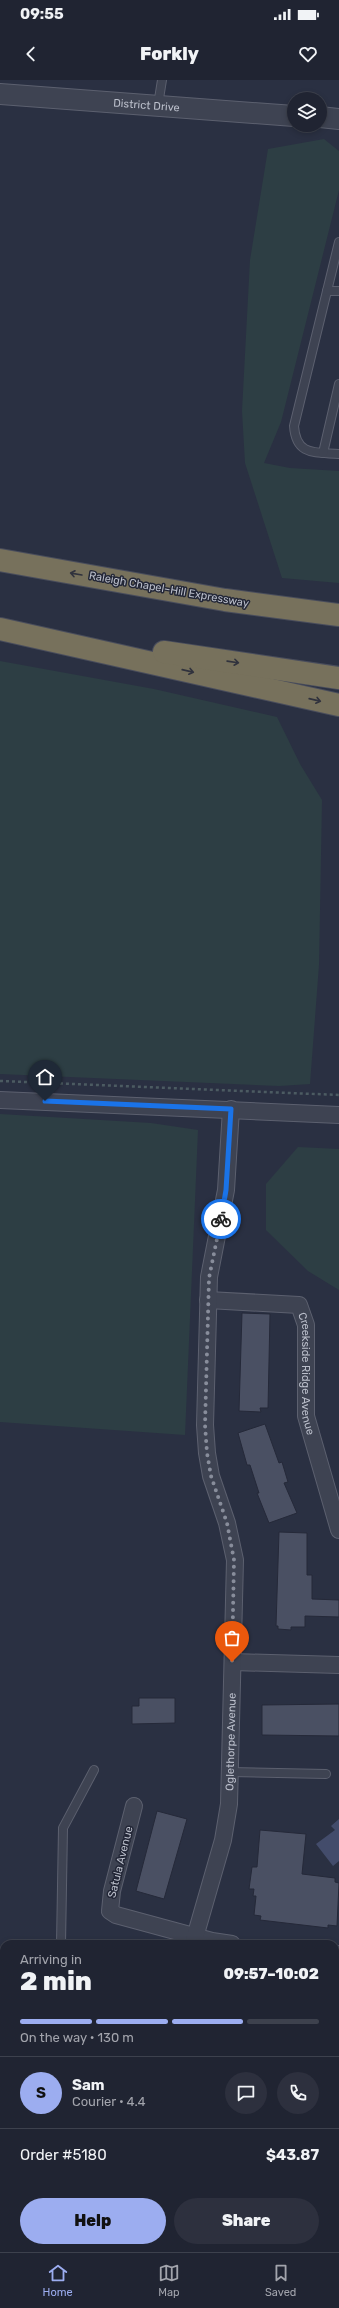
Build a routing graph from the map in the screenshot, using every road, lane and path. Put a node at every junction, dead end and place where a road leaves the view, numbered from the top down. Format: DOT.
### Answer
graph roads {
  1 [pos="162,80"];
  2 [pos="0,94"];
  3 [pos="158,105"];
  4 [pos="287,115"];
  5 [pos="327,118"];
  6 [pos="339,119"];
  7 [pos="339,242"];
  8 [pos="338,254"];
  9 [pos="327,291"];
  10 [pos="339,291"];
  11 [pos="339,384"];
  12 [pos="323,453"];
  13 [pos="339,454"];
  14 [pos="0,560"];
  15 [pos="225,600"];
  16 [pos="339,602"];
  17 [pos="339,615"];
  18 [pos="0,629"];
  19 [pos="339,678"];
  20 [pos="339,705"];
  21 [pos="0,1081"];
  22 [pos="339,1095"];
  23 [pos="0,1100"];
  24 [pos="231,1109"];
  25 [pos="339,1115"];
  26 [pos="208,1300"];
  27 [pos="339,1530"];
  28 [pos="232,1662"];
  29 [pos="339,1665"];
  30 [pos="94,1770"];
  31 [pos="230,1772"];
  32 [pos="326,1774"];
  33 [pos="134,1806"];
  34 [pos="61,1940"];
  35 [pos="193,1940"];
  1 -- 3 [label="lane"];
  2 -- 3 [label="street, District Drive"];
  3 -- 4 [label="street, District Drive"];
  5 -- 6 [label="street"];
  7 -- 8 [label="lane"];
  8 -- 9 [label="lane"];
  9 -- 10 [label="lane"];
  9 -- 12 [label="lane"];
  11 -- 12 [label="lane"];
  12 -- 13 [label="lane"];
  15 -- 14 [label="highway, Raleigh Chapel–Hill Expressway, one-way"];
  15 -- 16 [label="highway"];
  15 -- 17 [label="highway, Raleigh Chapel–Hill Expressway"];
  18 -- 19 [label="highway, one-way"];
  18 -- 20 [label="highway, one-way"];
  21 -- 22 [label="path"];
  23 -- 24 [label="street"];
  24 -- 25 [label="street"];
  24 -- 26 [label="street, Oglethorpe Avenue"];
  26 -- 27 [label="street, Creekside Ridge Avenue"];
  26 -- 28 [label="street, Oglethorpe Avenue"];
  28 -- 29 [label="street"];
  28 -- 31 [label="street, Oglethorpe Avenue"];
  30 -- 34 [label="lane"];
  31 -- 32 [label="lane"];
  31 -- 35 [label="street, Oglethorpe Avenue"];
  33 -- 35 [label="street, Satula Avenue"];
}
